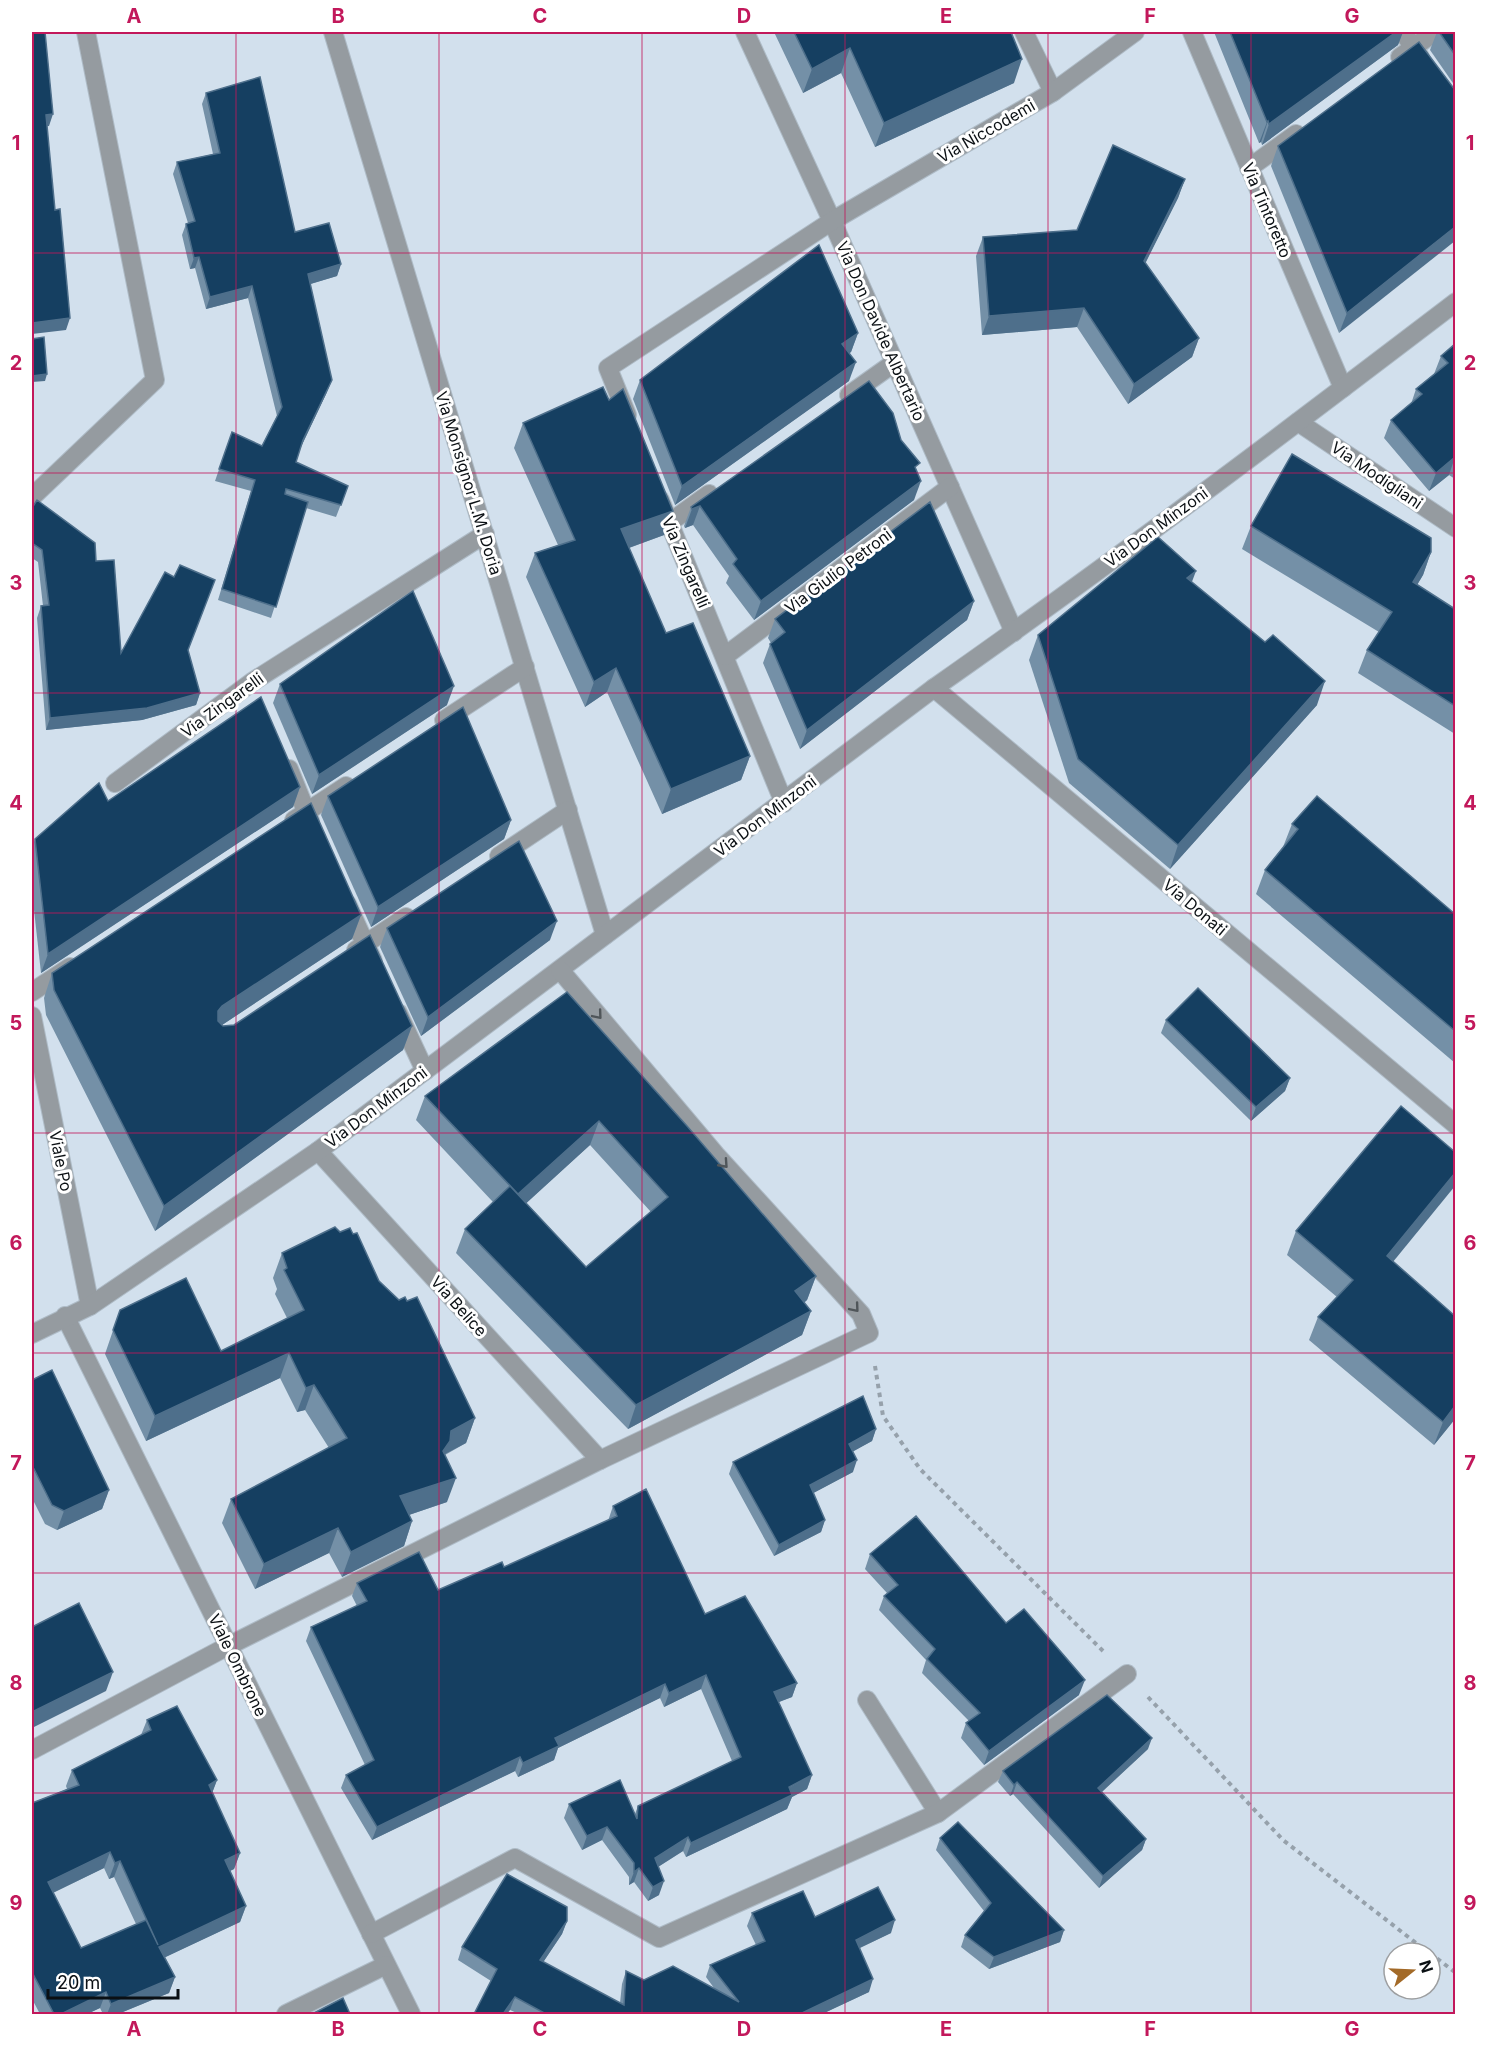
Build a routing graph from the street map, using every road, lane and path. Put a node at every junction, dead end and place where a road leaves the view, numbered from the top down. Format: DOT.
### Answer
graph roads {
  1 [pos="86,32"];
  2 [pos="333,32"];
  3 [pos="745,32"];
  4 [pos="1024,32"];
  5 [pos="1135,32"];
  6 [pos="1192,32"];
  7 [pos="1403,32"];
  8 [pos="1435,32"];
  9 [pos="1413,47"];
  10 [pos="1427,66"];
  11 [pos="1384,69"];
  12 [pos="1053,92"];
  13 [pos="1307,126"];
  14 [pos="1249,168"];
  15 [pos="832,221"];
  16 [pos="1455,302"];
  17 [pos="894,363"];
  18 [pos="1343,388"];
  19 [pos="838,403"];
  20 [pos="1298,422"];
  21 [pos="634,434"];
  22 [pos="652,478"];
  23 [pos="725,483"];
  24 [pos="950,487"];
  25 [pos="32,497"];
  26 [pos="669,523"];
  27 [pos="1455,528"];
  28 [pos="484,534"];
  29 [pos="1014,632"];
  30 [pos="725,656"];
  31 [pos="525,667"];
  32 [pos="252,682"];
  33 [pos="934,688"];
  34 [pos="261,703"];
  35 [pos="425,733"];
  36 [pos="284,758"];
  37 [pos="356,779"];
  38 [pos="115,783"];
  39 [pos="784,803"];
  40 [pos="568,810"];
  41 [pos="306,812"];
  42 [pos="277,831"];
  43 [pos="315,832"];
  44 [pos="481,868"];
  45 [pos="338,883"];
  46 [pos="423,906"];
  47 [pos="605,935"];
  48 [pos="365,944"];
  49 [pos="346,957"];
  50 [pos="81,960"];
  51 [pos="560,970"];
  52 [pos="380,976"];
  53 [pos="32,992"];
  54 [pos="390,997"];
  55 [pos="32,1016"];
  56 [pos="425,1071"];
  57 [pos="1455,1125"];
  58 [pos="318,1151"];
  59 [pos="90,1306"];
  60 [pos="65,1316"];
  61 [pos="32,1334"];
  62 [pos="600,1460"];
  63 [pos="228,1646"];
  64 [pos="1127,1674"];
  65 [pos="867,1700"];
  66 [pos="32,1750"];
  67 [pos="938,1813"];
  68 [pos="371,1934"];
  69 [pos="1442,1963"];
  70 [pos="386,1965"];
  71 [pos="1455,1973"];
  72 [pos="286,2014"];
  73 [pos="411,2014"];
  1 -- 25 [label="street"];
  2 -- 28 [label="street, Via Monsignor L.M. Doria"];
  3 -- 15 [label="street, Via Don Davide Albertario"];
  4 -- 12 [label="street"];
  5 -- 12 [label="street, Via Niccodemi"];
  6 -- 14 [label="street, Via Tintoretto"];
  7 -- 9 [label="street"];
  8 -- 9 [label="street"];
  9 -- 10 [label="street"];
  9 -- 11 [label="street"];
  12 -- 15 [label="street, Via Niccodemi"];
  13 -- 14 [label="street"];
  14 -- 18 [label="street, Via Tintoretto"];
  15 -- 17 [label="street, Via Don Davide Albertario"];
  15 -- 21 [label="street"];
  16 -- 18 [label="street, Via Don Minzoni"];
  17 -- 19 [label="street"];
  17 -- 24 [label="street, Via Don Davide Albertario"];
  18 -- 20 [label="street, Via Don Minzoni"];
  20 -- 27 [label="street, Via Modigliani"];
  20 -- 29 [label="street, Via Don Minzoni"];
  22 -- 26 [label="street, Via Zingarelli"];
  23 -- 26 [label="street"];
  24 -- 29 [label="street, Via Don Davide Albertario"];
  24 -- 30 [label="street, Via Giulio Petroni"];
  26 -- 30 [label="street, Via Zingarelli"];
  28 -- 31 [label="street, Via Monsignor L.M. Doria"];
  28 -- 32 [label="street, Via Zingarelli"];
  29 -- 33 [label="street, Via Don Minzoni"];
  30 -- 39 [label="street, Via Zingarelli"];
  31 -- 35 [label="street"];
  31 -- 40 [label="street, Via Monsignor L.M. Doria"];
  32 -- 34 [label="street"];
  32 -- 38 [label="street, Via Zingarelli"];
  33 -- 39 [label="street, Via Don Minzoni"];
  33 -- 57 [label="street, Via Donati"];
  36 -- 41 [label="street"];
  37 -- 41 [label="street"];
  39 -- 47 [label="street, Via Don Minzoni"];
  40 -- 44 [label="street"];
  40 -- 47 [label="street, Via Monsignor L.M. Doria"];
  41 -- 42 [label="street"];
  41 -- 43 [label="street"];
  45 -- 48 [label="street"];
  46 -- 48 [label="street"];
  47 -- 51 [label="street, Via Don Minzoni"];
  48 -- 49 [label="street"];
  48 -- 52 [label="street"];
  50 -- 53 [label="street"];
  51 -- 56 [label="street, Via Don Minzoni"];
  51 -- 62 [label="street, one-way"];
  54 -- 56 [label="street"];
  55 -- 59 [label="street, Viale Po"];
  56 -- 58 [label="street, Via Don Minzoni"];
  58 -- 59 [label="street, Via Don Minzoni"];
  58 -- 62 [label="street, Via Belice"];
  59 -- 60 [label="street, Via Don Minzoni"];
  60 -- 61 [label="street, Via Don Minzoni"];
  60 -- 63 [label="street, Viale Ombrone"];
  62 -- 63 [label="street"];
  63 -- 66 [label="street"];
  63 -- 68 [label="street, Viale Ombrone"];
  64 -- 67 [label="street"];
  65 -- 67 [label="street"];
  67 -- 68 [label="street"];
  68 -- 70 [label="street, Viale Ombrone"];
  69 -- 71 [label="path"];
  70 -- 72 [label="street"];
  70 -- 73 [label="street, Viale Ombrone"];
}
